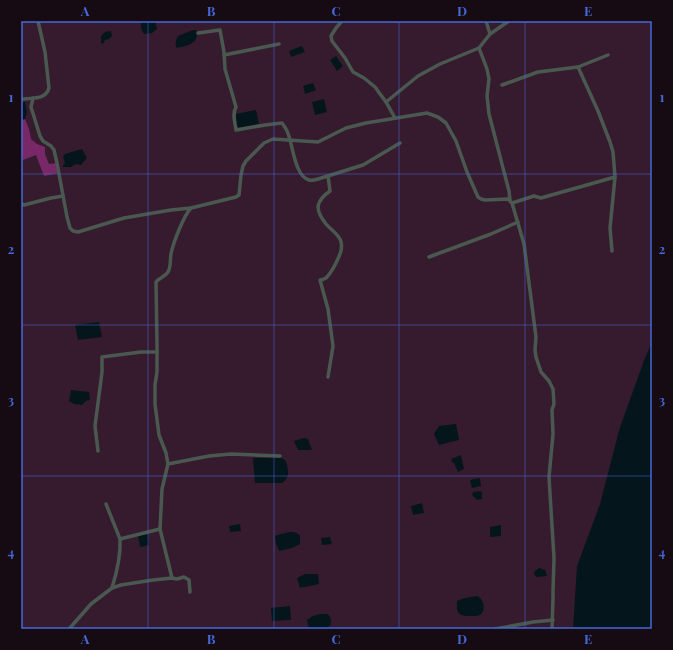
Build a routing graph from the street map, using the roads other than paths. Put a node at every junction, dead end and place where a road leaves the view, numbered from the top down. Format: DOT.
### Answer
graph roads {
  1 [pos="38,21"];
  2 [pos="342,21"];
  3 [pos="486,21"];
  4 [pos="509,21"];
  5 [pos="198,34"];
  6 [pos="490,34"];
  7 [pos="279,44"];
  8 [pos="479,48"];
  9 [pos="224,55"];
  10 [pos="608,55"];
  11 [pos="578,67"];
  12 [pos="502,85"];
  13 [pos="33,98"];
  14 [pos="21,99"];
  15 [pos="386,102"];
  16 [pos="395,118"];
  17 [pos="290,141"];
  18 [pos="400,143"];
  19 [pos="328,176"];
  20 [pos="615,177"];
  21 [pos="63,196"];
  22 [pos="511,202"];
  23 [pos="21,204"];
  24 [pos="191,208"];
  25 [pos="518,222"];
  26 [pos="612,251"];
  27 [pos="429,257"];
  28 [pos="157,352"];
  29 [pos="328,377"];
  30 [pos="98,451"];
  31 [pos="280,456"];
  32 [pos="168,464"];
  33 [pos="106,504"];
  34 [pos="160,529"];
  35 [pos="120,539"];
  36 [pos="172,578"];
  37 [pos="112,588"];
  38 [pos="190,592"];
  39 [pos="553,620"];
  40 [pos="69,629"];
  41 [pos="495,629"];
  42 [pos="552,629"];
  1 -- 13 [label="street"];
  2 -- 15 [label="street"];
  3 -- 6 [label="street"];
  4 -- 6 [label="street"];
  5 -- 9 [label="street"];
  6 -- 8 [label="street"];
  7 -- 9 [label="street"];
  8 -- 15 [label="street"];
  8 -- 22 [label="street"];
  9 -- 17 [label="street"];
  10 -- 11 [label="street"];
  11 -- 12 [label="street"];
  11 -- 20 [label="street"];
  13 -- 14 [label="street"];
  13 -- 21 [label="street"];
  15 -- 16 [label="street"];
  16 -- 17 [label="street"];
  16 -- 22 [label="street"];
  17 -- 19 [label="street"];
  17 -- 24 [label="street"];
  18 -- 19 [label="street"];
  19 -- 29 [label="street"];
  20 -- 22 [label="street"];
  20 -- 26 [label="street"];
  21 -- 23 [label="street"];
  21 -- 24 [label="street"];
  22 -- 25 [label="street"];
  24 -- 28 [label="street"];
  25 -- 27 [label="street"];
  25 -- 39 [label="street"];
  28 -- 30 [label="street"];
  28 -- 32 [label="street"];
  31 -- 32 [label="street"];
  32 -- 34 [label="street"];
  33 -- 35 [label="street"];
  34 -- 35 [label="street"];
  34 -- 36 [label="street"];
  35 -- 37 [label="street"];
  36 -- 37 [label="street"];
  36 -- 38 [label="street"];
  37 -- 40 [label="street"];
  39 -- 41 [label="street"];
  39 -- 42 [label="street"];
}
